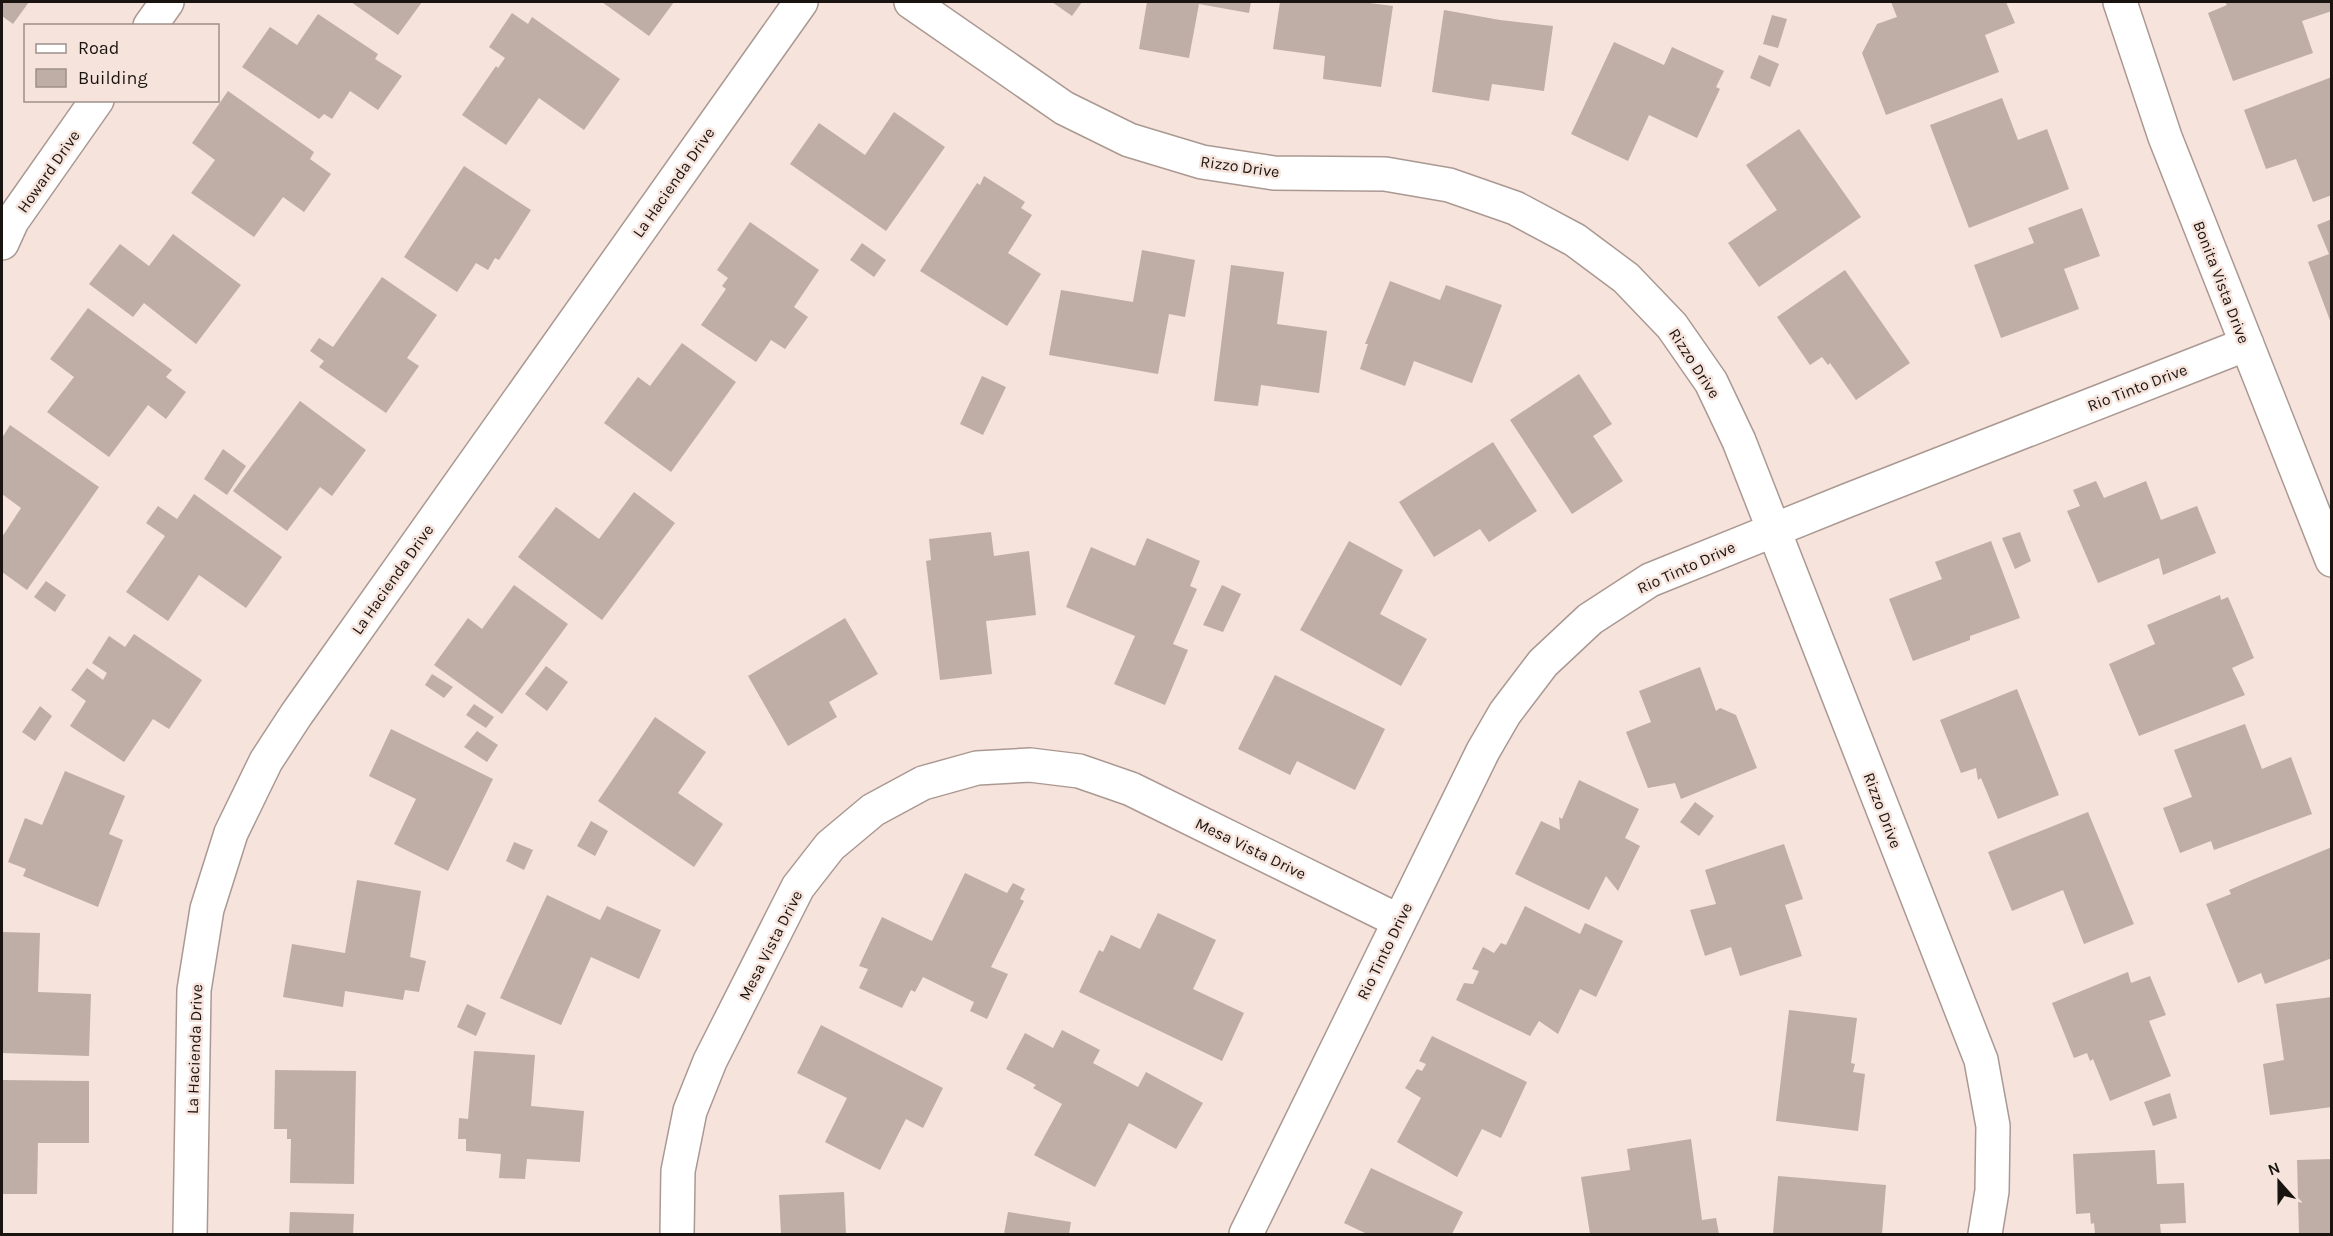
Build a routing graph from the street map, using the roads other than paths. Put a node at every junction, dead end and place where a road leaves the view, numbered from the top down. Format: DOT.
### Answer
graph roads {
  1 [pos="167,2"];
  2 [pos="801,2"];
  3 [pos="911,2"];
  4 [pos="2120,2"];
  5 [pos="151,24"];
  6 [pos="96,102"];
  7 [pos="2,243"];
  8 [pos="2247,345"];
  9 [pos="1774,529"];
  10 [pos="2331,560"];
  11 [pos="1399,921"];
  12 [pos="190,1234"];
  13 [pos="677,1234"];
  14 [pos="1246,1234"];
  15 [pos="1985,1234"];
  1 -- 5 [label="street"];
  2 -- 12 [label="street, La Hacienda Drive"];
  3 -- 9 [label="street, Rizzo Drive"];
  4 -- 8 [label="street, Bonita Vista Drive"];
  6 -- 7 [label="street, Howard Drive"];
  8 -- 9 [label="street, Rio Tinto Drive"];
  8 -- 10 [label="street, Bonita Vista Drive"];
  9 -- 11 [label="street, Rio Tinto Drive"];
  9 -- 15 [label="street, Rizzo Drive"];
  11 -- 13 [label="street, Mesa Vista Drive"];
  11 -- 14 [label="street, Rio Tinto Drive"];
}
